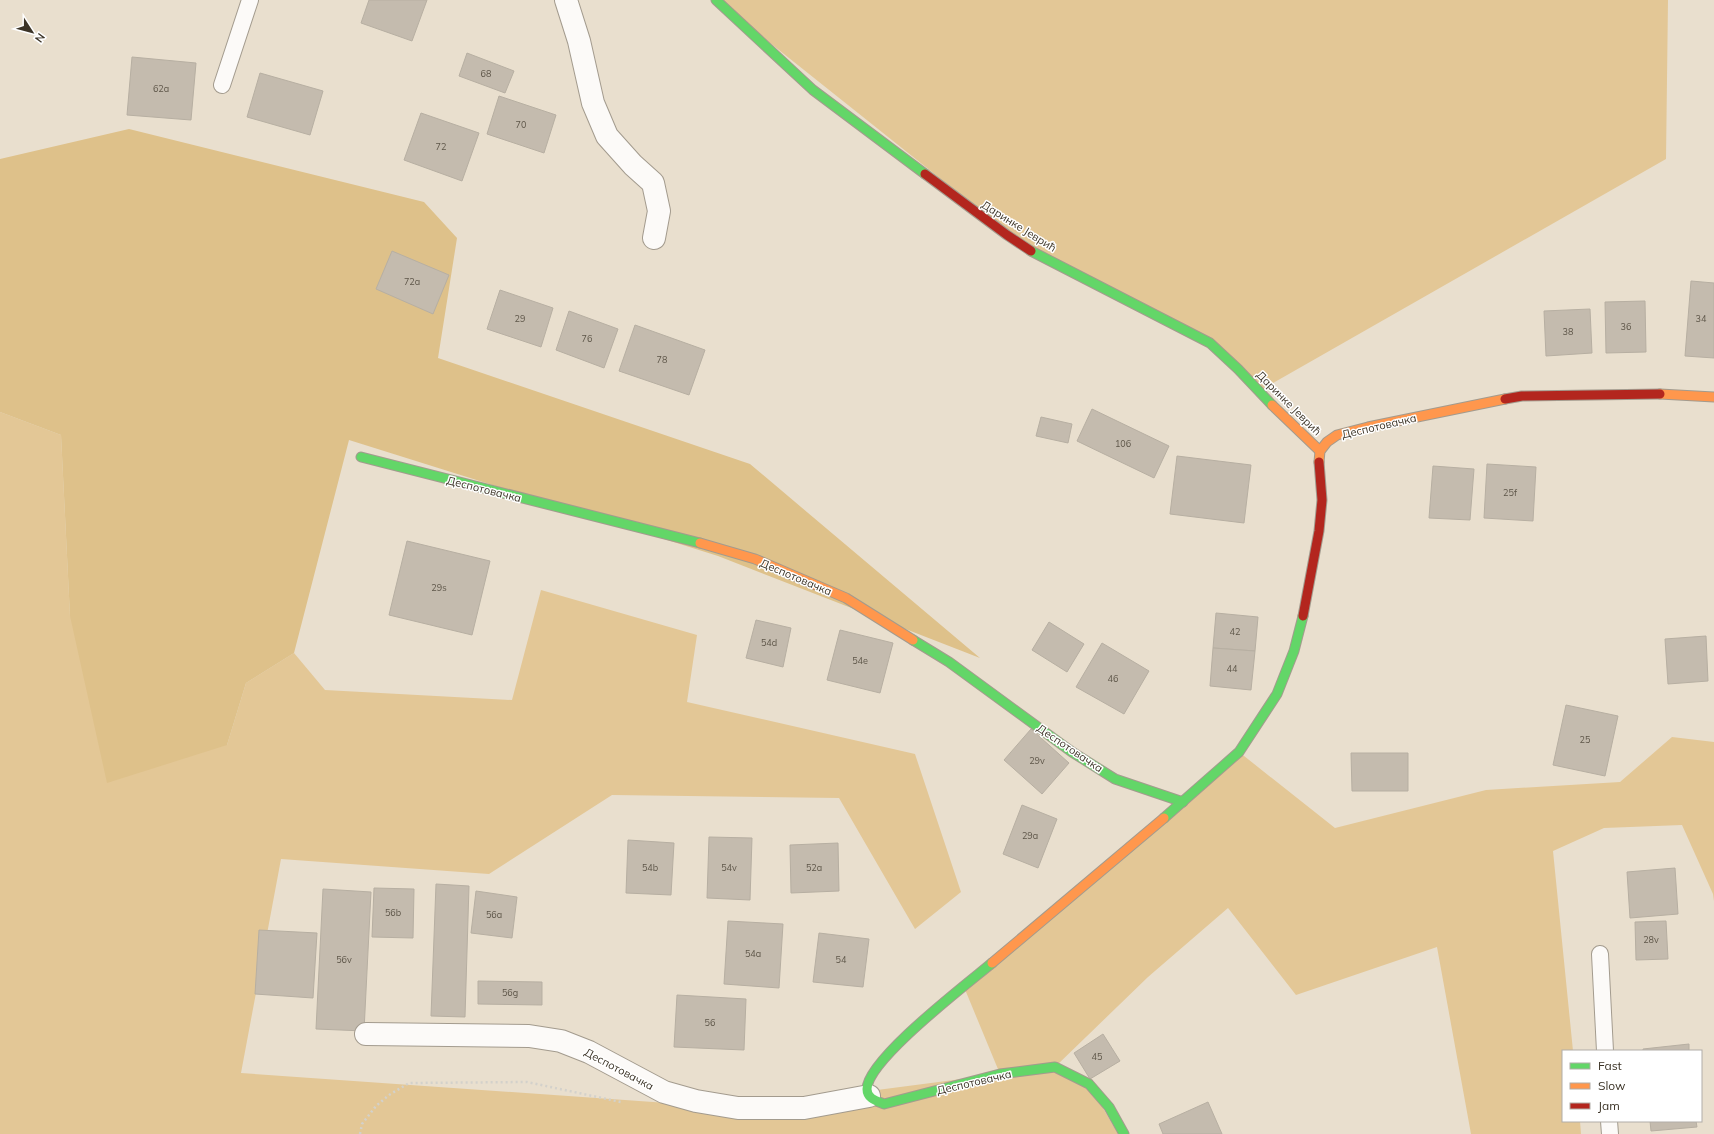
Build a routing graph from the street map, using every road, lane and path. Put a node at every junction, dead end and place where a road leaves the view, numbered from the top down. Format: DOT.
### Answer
graph roads {
  1 [pos="250,0"];
  2 [pos="566,0"];
  3 [pos="716,0"];
  4 [pos="222,85"];
  5 [pos="654,238"];
  6 [pos="1714,397"];
  7 [pos="1320,451"];
  8 [pos="361,457"];
  9 [pos="1184,802"];
  10 [pos="1600,954"];
  11 [pos="366,1034"];
  12 [pos="1605,1050"];
  13 [pos="869,1096"];
  14 [pos="626,1103"];
  15 [pos="1609,1122"];
  16 [pos="360,1134"];
  17 [pos="1124,1134"];
  18 [pos="1610,1134"];
  1 -- 4 [label="lane"];
  2 -- 5 [label="street"];
  3 -- 7 [label="street, Даринке Јеврић"];
  6 -- 7 [label="street, Деспотовачка"];
  7 -- 9 [label="street"];
  8 -- 9 [label="street, Деспотовачка"];
  9 -- 13 [label="street"];
  10 -- 12 [label="lane"];
  11 -- 13 [label="street, Деспотовачка"];
  13 -- 17 [label="street, Деспотовачка"];
  14 -- 16 [label="path"];
  15 -- 18 [label="lane"];
}
